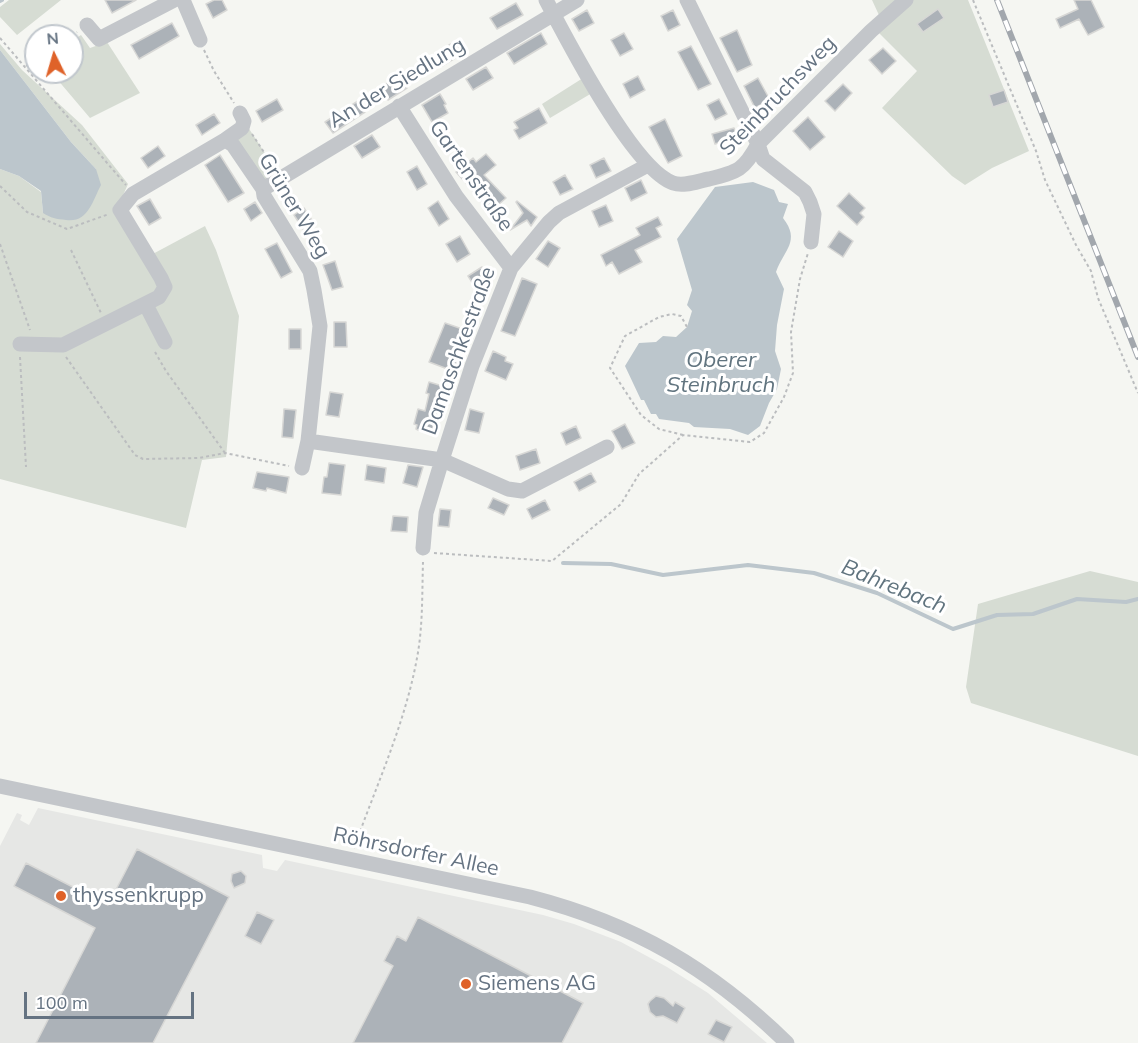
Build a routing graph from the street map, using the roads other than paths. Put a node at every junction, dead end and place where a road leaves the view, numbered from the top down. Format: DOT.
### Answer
graph roads {
  1 [pos="174,0"];
  2 [pos="183,0"];
  3 [pos="546,0"];
  4 [pos="577,0"];
  5 [pos="687,0"];
  6 [pos="906,0"];
  7 [pos="553,14"];
  8 [pos="87,26"];
  9 [pos="200,40"];
  10 [pos="399,106"];
  11 [pos="242,117"];
  12 [pos="225,140"];
  13 [pos="758,144"];
  14 [pos="648,165"];
  15 [pos="263,189"];
  16 [pos="811,242"];
  17 [pos="511,268"];
  18 [pos="146,305"];
  19 [pos="165,342"];
  20 [pos="27,344"];
  21 [pos="308,441"];
  22 [pos="607,447"];
  23 [pos="442,460"];
  24 [pos="302,468"];
  25 [pos="423,550"];
  26 [pos="0,786"];
  27 [pos="787,1043"];
  1 -- 8 [label="street"];
  2 -- 9 [label="street"];
  3 -- 7 [label="street, Steinbruchsweg"];
  4 -- 7 [label="street, An der Siedlung"];
  5 -- 13 [label="street"];
  6 -- 13 [label="street, Steinbruchsweg"];
  7 -- 10 [label="street, An der Siedlung"];
  7 -- 14 [label="street, Steinbruchsweg"];
  10 -- 15 [label="street, An der Siedlung"];
  10 -- 17 [label="street, Gartenstraße"];
  11 -- 12 [label="street"];
  12 -- 15 [label="street, Grüner Weg"];
  12 -- 18 [label="street"];
  13 -- 14 [label="street, Steinbruchsweg"];
  13 -- 16 [label="street"];
  14 -- 17 [label="street, Damaschkestraße"];
  15 -- 21 [label="street, Grüner Weg"];
  17 -- 23 [label="street, Damaschkestraße"];
  18 -- 19 [label="street"];
  18 -- 20 [label="street"];
  21 -- 23 [label="street"];
  21 -- 24 [label="street, Grüner Weg"];
  22 -- 23 [label="street"];
  23 -- 25 [label="street, Damaschkestraße"];
  26 -- 27 [label="street, Röhrsdorfer Allee"];
}
